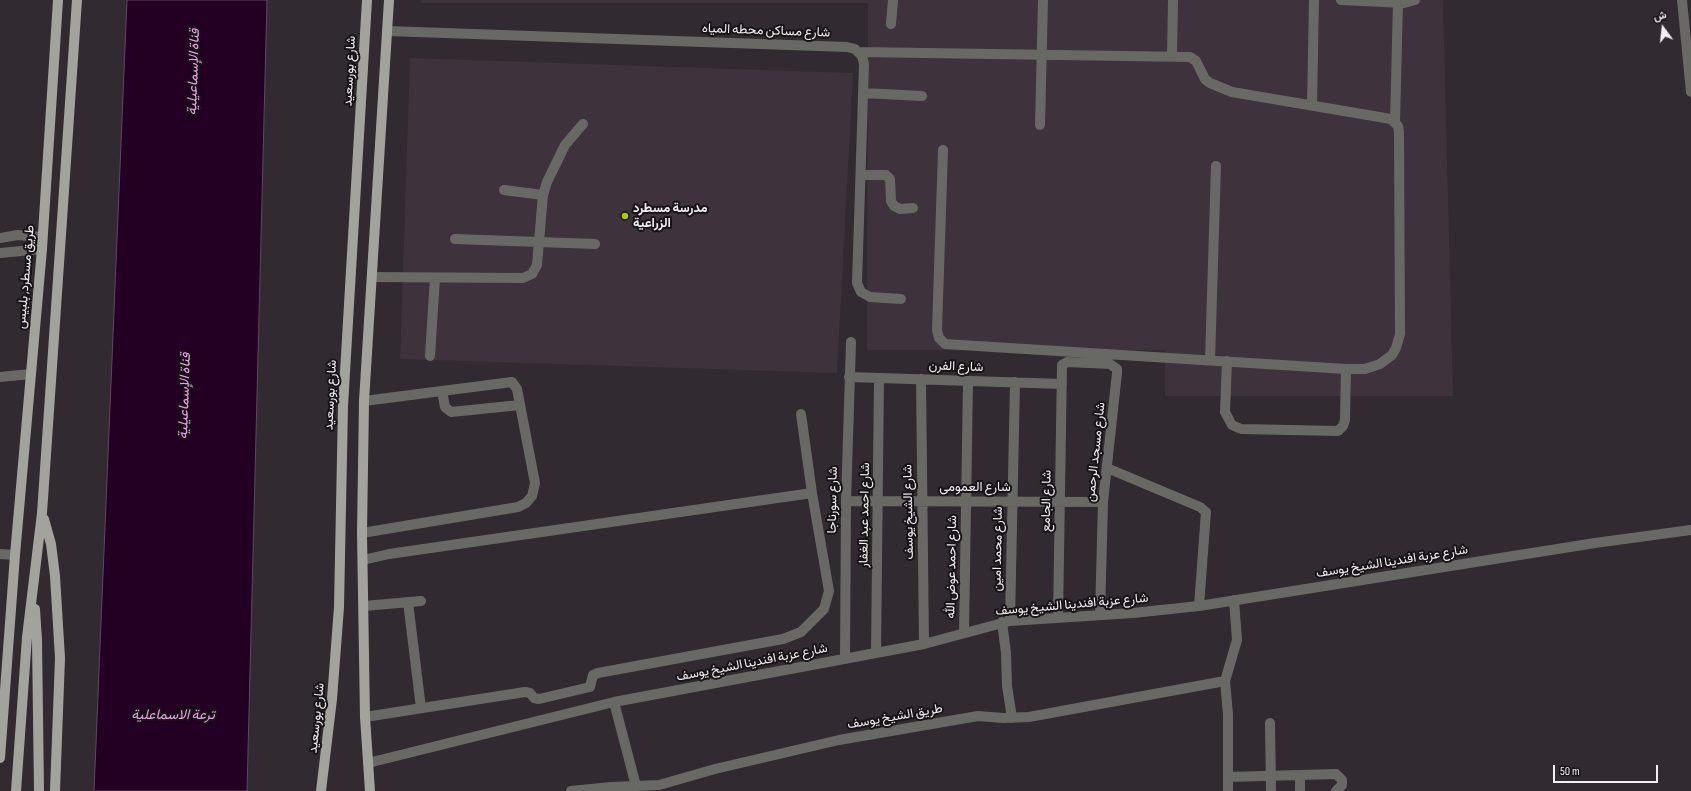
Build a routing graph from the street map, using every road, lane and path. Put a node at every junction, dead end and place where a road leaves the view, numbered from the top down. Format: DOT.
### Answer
graph roads {
  1 [pos="58,0"];
  2 [pos="77,0"];
  3 [pos="367,0"];
  4 [pos="389,0"];
  5 [pos="893,0"];
  6 [pos="1043,0"];
  7 [pos="1173,0"];
  8 [pos="1314,0"];
  9 [pos="1341,0"];
  10 [pos="1415,0"];
  11 [pos="1682,0"];
  12 [pos="1398,2"];
  13 [pos="891,24"];
  14 [pos="387,32"];
  15 [pos="859,52"];
  16 [pos="1042,54"];
  17 [pos="1172,56"];
  18 [pos="1691,87"];
  19 [pos="1691,92"];
  20 [pos="863,93"];
  21 [pos="922,96"];
  22 [pos="1312,105"];
  23 [pos="1394,122"];
  24 [pos="583,124"];
  25 [pos="1040,125"];
  26 [pos="943,150"];
  27 [pos="1216,166"];
  28 [pos="861,175"];
  29 [pos="504,190"];
  30 [pos="543,195"];
  31 [pos="912,208"];
  32 [pos="42,237"];
  33 [pos="0,238"];
  34 [pos="455,239"];
  35 [pos="539,242"];
  36 [pos="595,244"];
  37 [pos="42,249"];
  38 [pos="0,253"];
  39 [pos="372,277"];
  40 [pos="435,278"];
  41 [pos="901,298"];
  42 [pos="850,342"];
  43 [pos="430,356"];
  44 [pos="1210,360"];
  45 [pos="1227,361"];
  46 [pos="1346,369"];
  47 [pos="31,374"];
  48 [pos="0,377"];
  49 [pos="849,377"];
  50 [pos="879,378"];
  51 [pos="921,379"];
  52 [pos="968,381"];
  53 [pos="1016,382"];
  54 [pos="1062,384"];
  55 [pos="442,391"];
  56 [pos="364,401"];
  57 [pos="520,405"];
  58 [pos="801,414"];
  59 [pos="1107,468"];
  60 [pos="812,493"];
  61 [pos="846,501"];
  62 [pos="878,501"];
  63 [pos="922,501"];
  64 [pos="966,501"];
  65 [pos="1013,502"];
  66 [pos="1060,502"];
  67 [pos="1103,502"];
  68 [pos="42,513"];
  69 [pos="1691,530"];
  70 [pos="362,533"];
  71 [pos="0,554"];
  72 [pos="15,555"];
  73 [pos="363,560"];
  74 [pos="33,599"];
  75 [pos="1234,600"];
  76 [pos="422,601"];
  77 [pos="408,602"];
  78 [pos="364,606"];
  79 [pos="1199,606"];
  80 [pos="1100,615"];
  81 [pos="1058,618"];
  82 [pos="1006,622"];
  83 [pos="964,633"];
  84 [pos="924,644"];
  85 [pos="876,653"];
  86 [pos="7,658"];
  87 [pos="845,658"];
  88 [pos="25,661"];
  89 [pos="1225,681"];
  90 [pos="2,688"];
  91 [pos="614,702"];
  92 [pos="421,708"];
  93 [pos="365,717"];
  94 [pos="1012,718"];
  95 [pos="1270,723"];
  96 [pos="0,758"];
  97 [pos="368,763"];
  98 [pos="1300,775"];
  99 [pos="1270,776"];
  100 [pos="1228,777"];
  101 [pos="636,786"];
  102 [pos="16,791"];
  103 [pos="39,791"];
  104 [pos="55,791"];
  105 [pos="321,791"];
  106 [pos="370,791"];
  107 [pos="571,791"];
  108 [pos="1228,791"];
  109 [pos="1271,791"];
  110 [pos="1300,791"];
  111 [pos="1336,791"];
  1 -- 32 [label="main road, طريق مسطرد, بلبيس"];
  2 -- 68 [label="main road"];
  3 -- 105 [label="main road, شارع بورسعيد"];
  4 -- 14 [label="main road"];
  5 -- 13 [label="street"];
  6 -- 16 [label="street"];
  7 -- 17 [label="street"];
  8 -- 22 [label="street"];
  9 -- 12 [label="street"];
  10 -- 12 [label="street"];
  11 -- 18 [label="street"];
  12 -- 23 [label="street"];
  14 -- 15 [label="street, شارع مساكن محطه المياه"];
  14 -- 39 [label="main road"];
  15 -- 16 [label="street, شارع مساكن محطه المياه"];
  15 -- 20 [label="street"];
  16 -- 17 [label="street, شارع مساكن محطه المياه"];
  16 -- 25 [label="street"];
  17 -- 22 [label="street, شارع مساكن محطه المياه"];
  18 -- 19 [label="street"];
  20 -- 21 [label="street"];
  20 -- 28 [label="street"];
  22 -- 23 [label="street"];
  23 -- 46 [label="street"];
  24 -- 30 [label="street"];
  26 -- 44 [label="street"];
  27 -- 44 [label="street"];
  28 -- 31 [label="street"];
  28 -- 41 [label="street"];
  29 -- 30 [label="street"];
  30 -- 35 [label="street"];
  32 -- 33 [label="street"];
  32 -- 37 [label="main road, طريق مسطرد, بلبيس"];
  34 -- 35 [label="street"];
  35 -- 36 [label="street"];
  35 -- 40 [label="street"];
  37 -- 38 [label="street"];
  37 -- 47 [label="main road, طريق مسطرد, بلبيس"];
  39 -- 40 [label="street"];
  39 -- 56 [label="main road"];
  40 -- 43 [label="street"];
  42 -- 49 [label="street, شارع سورناجا"];
  44 -- 45 [label="street"];
  45 -- 46 [label="street"];
  45 -- 46 [label="street"];
  47 -- 48 [label="street"];
  47 -- 72 [label="main road, طريق مسطرد, بلبيس"];
  49 -- 50 [label="street, شارع الفرن"];
  49 -- 61 [label="street, شارع سورناجا"];
  50 -- 51 [label="street, شارع الفرن"];
  50 -- 62 [label="street, شارع احمد عبد الغفار"];
  51 -- 52 [label="street, شارع الفرن"];
  51 -- 63 [label="street, شارع الشيخ يوسف"];
  52 -- 53 [label="street, شارع الفرن"];
  52 -- 64 [label="street, شارع احمد عوض الله"];
  53 -- 54 [label="street, شارع الفرن"];
  53 -- 65 [label="street, شارع محمد امين"];
  54 -- 59 [label="street, شارع مسجد الرحمن"];
  54 -- 66 [label="street, شارع الجامع"];
  55 -- 56 [label="street"];
  55 -- 57 [label="street"];
  55 -- 57 [label="street"];
  56 -- 70 [label="main road"];
  57 -- 70 [label="street"];
  58 -- 60 [label="street"];
  59 -- 67 [label="street, شارع مسجد الرحمن"];
  59 -- 79 [label="street"];
  60 -- 73 [label="street"];
  60 -- 92 [label="street"];
  61 -- 62 [label="street, شارع العمومى"];
  61 -- 87 [label="street, شارع سورناجا"];
  62 -- 63 [label="street, شارع العمومى"];
  62 -- 85 [label="street, شارع احمد عبد الغفار"];
  63 -- 64 [label="street, شارع العمومى"];
  63 -- 84 [label="street, شارع الشيخ يوسف"];
  64 -- 65 [label="street, شارع العمومى"];
  64 -- 83 [label="street, شارع احمد عوض الله"];
  65 -- 66 [label="street, شارع العمومى"];
  65 -- 82 [label="street, شارع محمد امين"];
  66 -- 67 [label="street, شارع العمومى"];
  66 -- 81 [label="street, شارع الجامع"];
  67 -- 80 [label="street, شارع مسجد الرحمن"];
  68 -- 74 [label="main road"];
  68 -- 104 [label="main road"];
  69 -- 75 [label="street, شارع عزبة افندينا الشيخ يوسف"];
  70 -- 73 [label="main road"];
  71 -- 72 [label="street"];
  72 -- 86 [label="main road, طريق مسطرد, بلبيس"];
  73 -- 78 [label="main road"];
  74 -- 88 [label="main road"];
  74 -- 103 [label="main road"];
  75 -- 79 [label="street, شارع عزبة افندينا الشيخ يوسف"];
  75 -- 89 [label="street"];
  76 -- 77 [label="street"];
  77 -- 78 [label="street"];
  77 -- 92 [label="street"];
  78 -- 93 [label="main road"];
  79 -- 80 [label="street, شارع عزبة افندينا الشيخ يوسف"];
  80 -- 81 [label="street, شارع عزبة افندينا الشيخ يوسف"];
  81 -- 82 [label="street, شارع عزبة افندينا الشيخ يوسف"];
  82 -- 83 [label="street, شارع عزبة افندينا الشيخ يوسف"];
  82 -- 94 [label="street, شارع محمد امين"];
  83 -- 84 [label="street, شارع عزبة افندينا الشيخ يوسف"];
  84 -- 85 [label="street, شارع عزبة افندينا الشيخ يوسف"];
  85 -- 87 [label="street, شارع عزبة افندينا الشيخ يوسف"];
  86 -- 88 [label="main road"];
  86 -- 90 [label="main road, طريق مسطرد, بلبيس"];
  87 -- 91 [label="street, شارع عزبة افندينا الشيخ يوسف"];
  88 -- 102 [label="main road"];
  89 -- 94 [label="street, طريق الشيخ يوسف"];
  89 -- 100 [label="street"];
  90 -- 96 [label="main road, طريق مسطرد, بلبيس"];
  91 -- 97 [label="street, شارع عزبة افندينا الشيخ يوسف"];
  91 -- 101 [label="street"];
  92 -- 93 [label="street"];
  93 -- 97 [label="main road"];
  94 -- 101 [label="street, طريق الشيخ يوسف"];
  95 -- 99 [label="street"];
  97 -- 106 [label="main road"];
  98 -- 99 [label="street"];
  98 -- 110 [label="street"];
  98 -- 111 [label="street"];
  99 -- 100 [label="street"];
  99 -- 109 [label="street"];
  100 -- 108 [label="street"];
  101 -- 107 [label="street, طريق الشيخ يوسف"];
}
